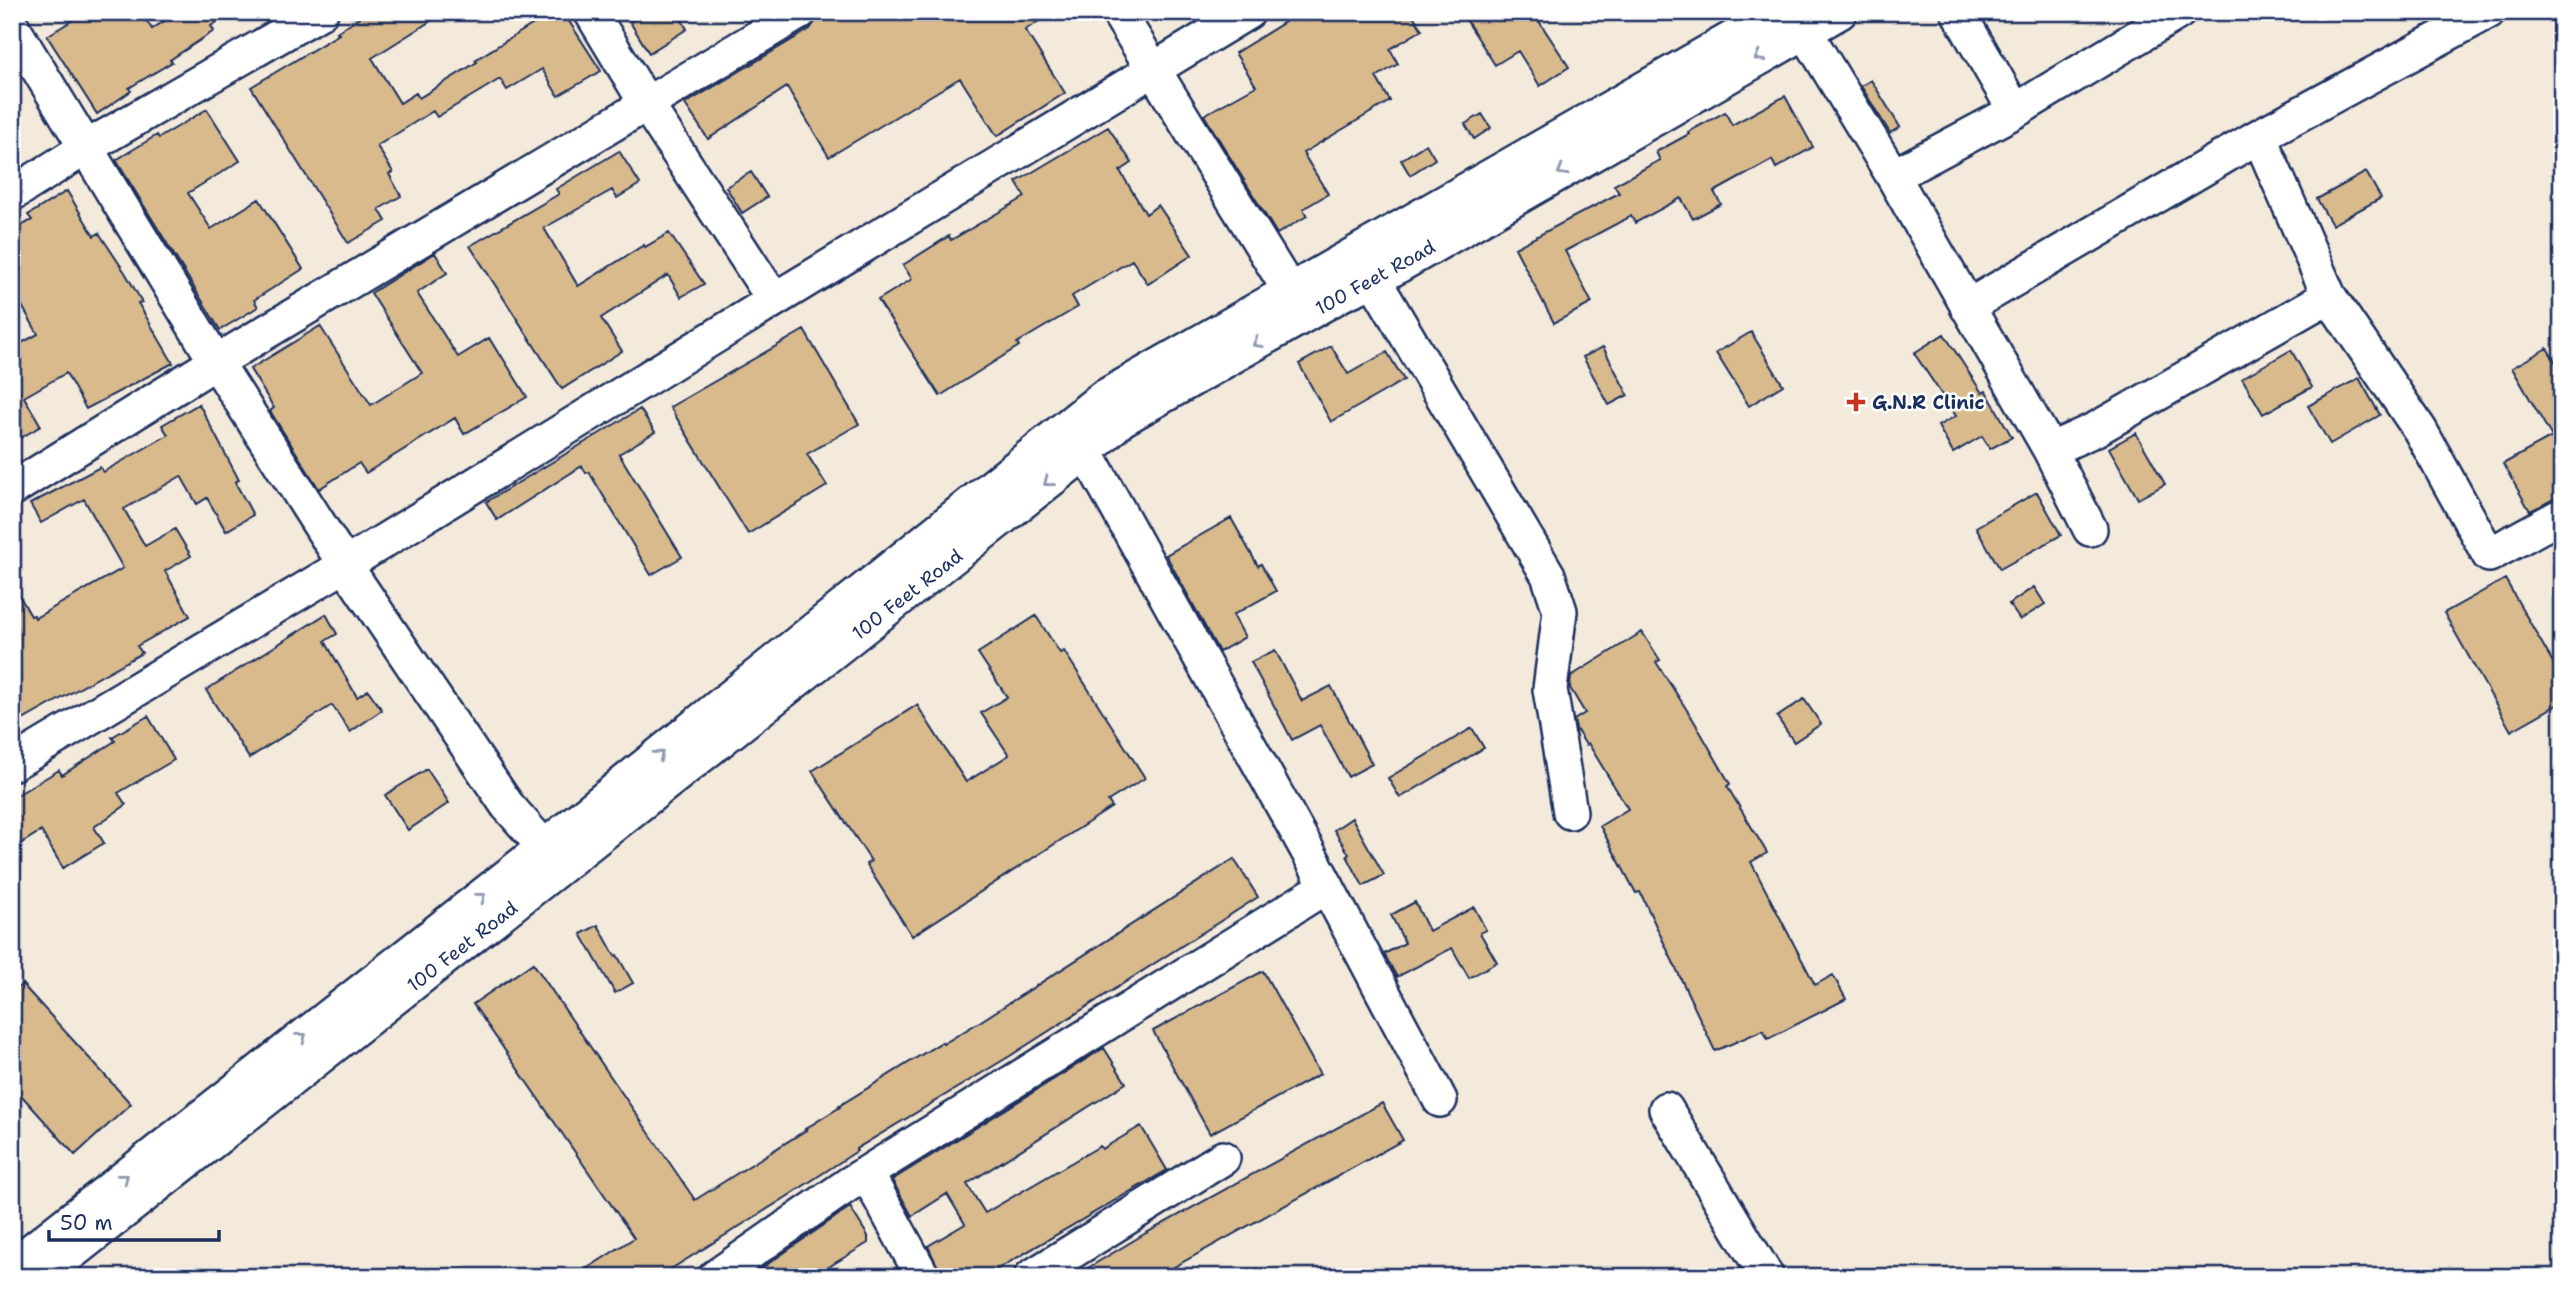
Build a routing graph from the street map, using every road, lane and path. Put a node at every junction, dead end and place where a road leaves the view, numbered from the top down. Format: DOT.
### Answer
graph roads {
  1 [pos="34,12"];
  2 [pos="321,12"];
  3 [pos="591,12"];
  4 [pos="800,12"];
  5 [pos="1118,12"];
  6 [pos="1248,12"];
  7 [pos="1840,12"];
  8 [pos="1958,12"];
  9 [pos="2179,12"];
  10 [pos="2488,12"];
  11 [pos="1791,21"];
  12 [pos="12,25"];
  13 [pos="1155,70"];
  14 [pos="647,105"];
  15 [pos="2015,111"];
  16 [pos="2259,136"];
  17 [pos="87,147"];
  18 [pos="1893,176"];
  19 [pos="12,194"];
  20 [pos="1374,280"];
  21 [pos="2329,296"];
  22 [pos="774,300"];
  23 [pos="1298,303"];
  24 [pos="1967,307"];
  25 [pos="216,362"];
  26 [pos="2050,450"];
  27 [pos="1086,452"];
  28 [pos="12,489"];
  29 [pos="2562,515"];
  30 [pos="2090,529"];
  31 [pos="345,565"];
  32 [pos="12,764"];
  33 [pos="1570,812"];
  34 [pos="544,847"];
  35 [pos="1327,886"];
  36 [pos="1440,1100"];
  37 [pos="1666,1109"];
  38 [pos="1223,1158"];
  39 [pos="867,1174"];
  40 [pos="12,1266"];
  41 [pos="41,1277"];
  42 [pos="715,1277"];
  43 [pos="923,1277"];
  44 [pos="1031,1277"];
  45 [pos="1767,1277"];
  1 -- 12 [label="street"];
  2 -- 17 [label="street"];
  3 -- 14 [label="street"];
  4 -- 14 [label="street"];
  5 -- 13 [label="street"];
  6 -- 13 [label="street"];
  7 -- 11 [label="street, 100 Feet Road"];
  8 -- 15 [label="street"];
  9 -- 15 [label="street"];
  10 -- 16 [label="street"];
  11 -- 18 [label="street"];
  11 -- 20 [label="street, 100 Feet Road, one-way"];
  11 -- 23 [label="street, 100 Feet Road"];
  12 -- 17 [label="street"];
  13 -- 22 [label="street"];
  13 -- 23 [label="street"];
  14 -- 22 [label="street"];
  14 -- 25 [label="street"];
  15 -- 18 [label="street"];
  16 -- 21 [label="street"];
  16 -- 24 [label="street"];
  17 -- 19 [label="street"];
  17 -- 25 [label="street"];
  18 -- 24 [label="street"];
  20 -- 23 [label="street, 100 Feet Road"];
  20 -- 33 [label="street"];
  21 -- 26 [label="street"];
  21 -- 29 [label="street"];
  22 -- 31 [label="street"];
  23 -- 27 [label="street, 100 Feet Road, one-way"];
  34 -- 23 [label="street, 100 Feet Road, one-way"];
  24 -- 26 [label="street"];
  25 -- 28 [label="street"];
  25 -- 31 [label="street"];
  26 -- 30 [label="street"];
  27 -- 35 [label="street"];
  27 -- 41 [label="street, 100 Feet Road, one-way"];
  31 -- 32 [label="street"];
  31 -- 34 [label="street"];
  40 -- 34 [label="street, 100 Feet Road, one-way"];
  35 -- 36 [label="street"];
  35 -- 39 [label="street"];
  37 -- 45 [label="street"];
  38 -- 44 [label="street"];
  39 -- 42 [label="street"];
  39 -- 43 [label="street"];
}
